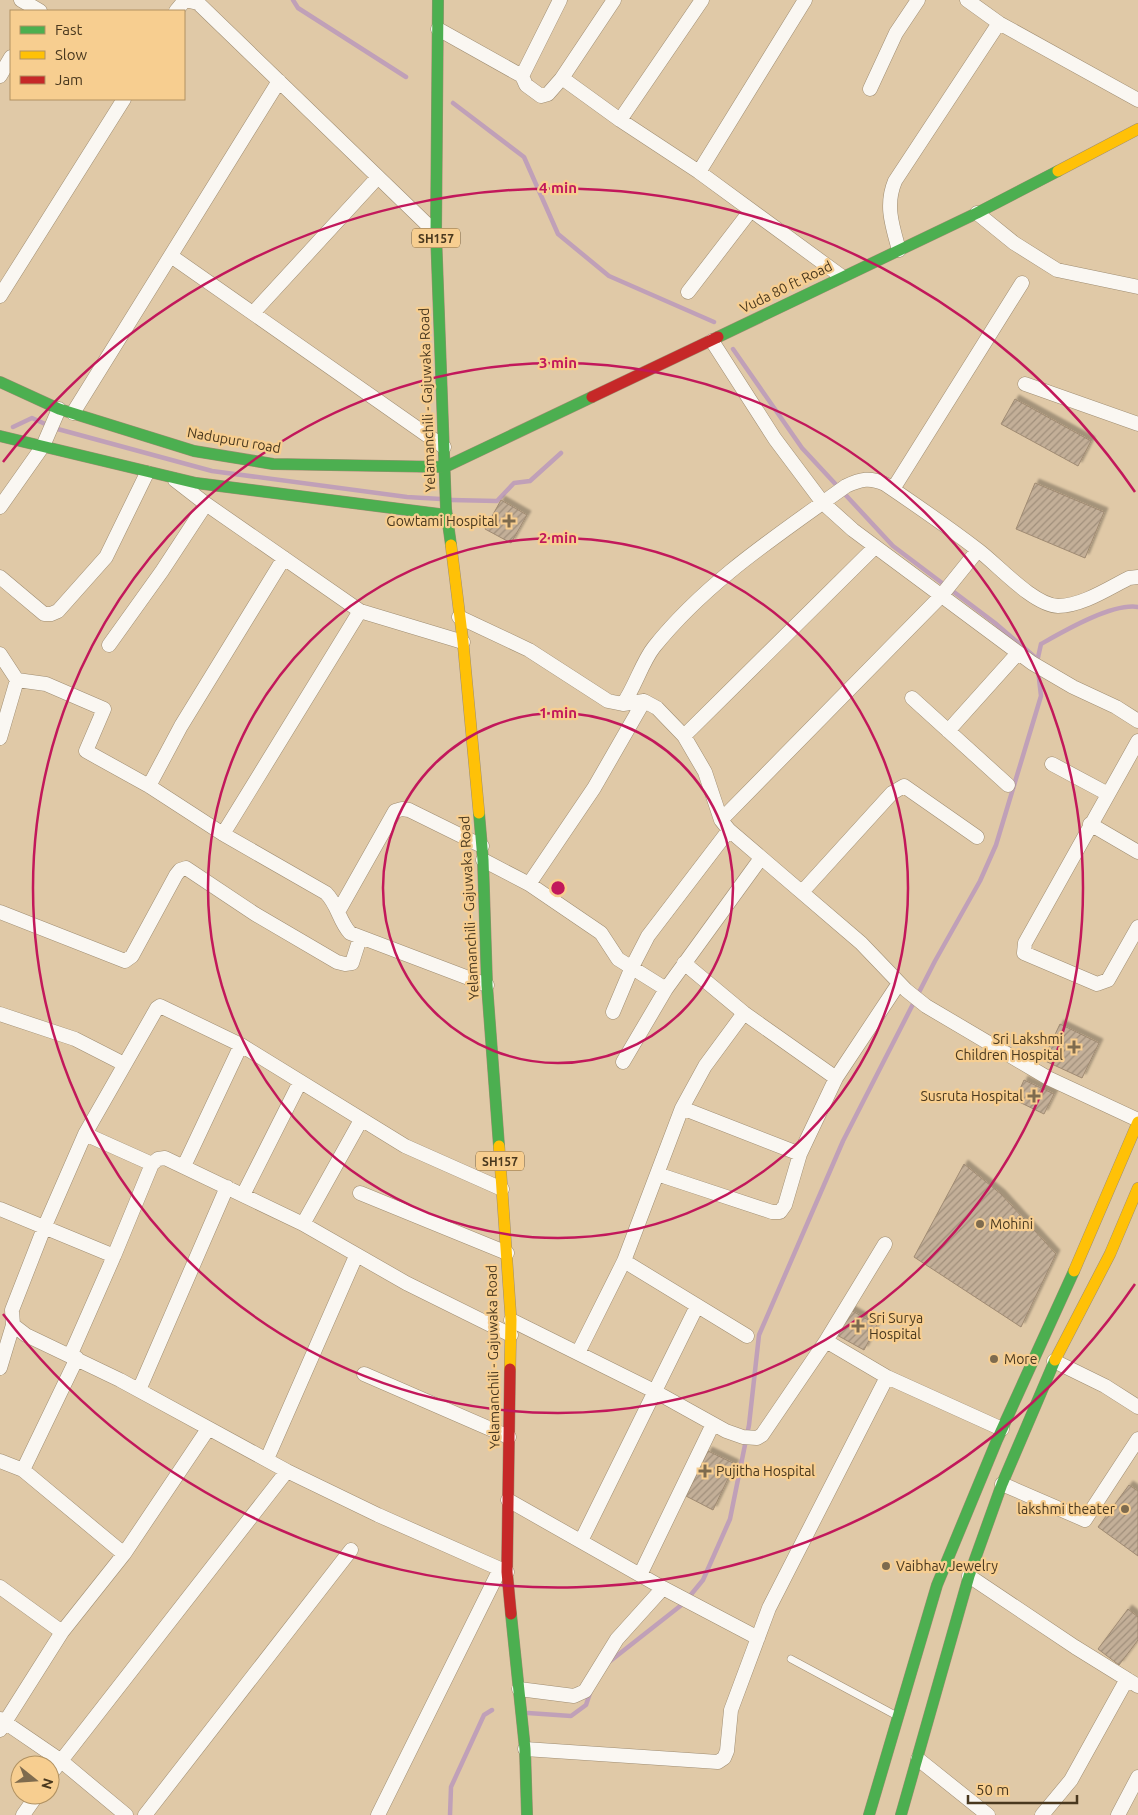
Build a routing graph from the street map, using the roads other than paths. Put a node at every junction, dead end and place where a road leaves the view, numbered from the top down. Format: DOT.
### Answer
graph roads {
  1 [pos="21,0"];
  2 [pos="438,0"];
  3 [pos="560,0"];
  4 [pos="614,0"];
  5 [pos="702,0"];
  6 [pos="805,0"];
  7 [pos="918,0"];
  8 [pos="973,2"];
  9 [pos="39,10"];
  10 [pos="177,10"];
  11 [pos="999,23"];
  12 [pos="438,30"];
  13 [pos="10,60"];
  14 [pos="0,76"];
  15 [pos="522,76"];
  16 [pos="562,78"];
  17 [pos="280,81"];
  18 [pos="870,89"];
  19 [pos="123,100"];
  20 [pos="1138,100"];
  21 [pos="620,120"];
  22 [pos="1138,129"];
  23 [pos="699,172"];
  24 [pos="378,177"];
  25 [pos="750,210"];
  26 [pos="977,213"];
  27 [pos="436,233"];
  28 [pos="899,250"];
  29 [pos="171,256"];
  30 [pos="842,276"];
  31 [pos="1022,284"];
  32 [pos="1138,287"];
  33 [pos="688,292"];
  34 [pos="0,296"];
  35 [pos="253,313"];
  36 [pos="712,341"];
  37 [pos="0,382"];
  38 [pos="1025,384"];
  39 [pos="66,411"];
  40 [pos="1138,424"];
  41 [pos="0,436"];
  42 [pos="43,446"];
  43 [pos="444,447"];
  44 [pos="194,451"];
  45 [pos="445,471"];
  46 [pos="147,473"];
  47 [pos="173,478"];
  48 [pos="189,481"];
  49 [pos="893,489"];
  50 [pos="823,503"];
  51 [pos="206,504"];
  52 [pos="0,507"];
  53 [pos="447,512"];
  54 [pos="874,548"];
  55 [pos="978,550"];
  56 [pos="284,558"];
  57 [pos="0,577"];
  58 [pos="1138,577"];
  59 [pos="941,596"];
  60 [pos="360,611"];
  61 [pos="459,617"];
  62 [pos="463,642"];
  63 [pos="109,645"];
  64 [pos="1018,652"];
  65 [pos="0,654"];
  66 [pos="18,680"];
  67 [pos="912,698"];
  68 [pos="644,701"];
  69 [pos="623,704"];
  70 [pos="1138,721"];
  71 [pos="948,731"];
  72 [pos="684,736"];
  73 [pos="0,738"];
  74 [pos="1138,741"];
  75 [pos="1052,764"];
  76 [pos="1008,785"];
  77 [pos="149,786"];
  78 [pos="1108,794"];
  79 [pos="1090,824"];
  80 [pos="725,825"];
  81 [pos="224,834"];
  82 [pos="977,837"];
  83 [pos="1138,852"];
  84 [pos="482,853"];
  85 [pos="762,858"];
  86 [pos="529,884"];
  87 [pos="802,892"];
  88 [pos="0,912"];
  89 [pos="338,912"];
  90 [pos="1138,927"];
  91 [pos="360,938"];
  92 [pos="684,962"];
  93 [pos="632,968"];
  94 [pos="487,985"];
  95 [pos="902,987"];
  96 [pos="666,989"];
  97 [pos="612,1012"];
  98 [pos="744,1013"];
  99 [pos="0,1014"];
  100 [pos="241,1045"];
  101 [pos="623,1062"];
  102 [pos="124,1064"];
  103 [pos="836,1078"];
  104 [pos="300,1082"];
  105 [pos="682,1108"];
  106 [pos="361,1120"];
  107 [pos="1138,1121"];
  108 [pos="85,1134"];
  109 [pos="800,1154"];
  110 [pos="152,1164"];
  111 [pos="184,1166"];
  112 [pos="657,1174"];
  113 [pos="227,1187"];
  114 [pos="1138,1188"];
  115 [pos="502,1190"];
  116 [pos="360,1193"];
  117 [pos="243,1195"];
  118 [pos="0,1209"];
  119 [pos="303,1224"];
  120 [pos="44,1228"];
  121 [pos="885,1244"];
  122 [pos="507,1253"];
  123 [pos="114,1256"];
  124 [pos="356,1256"];
  125 [pos="624,1261"];
  126 [pos="697,1306"];
  127 [pos="511,1320"];
  128 [pos="13,1326"];
  129 [pos="511,1335"];
  130 [pos="747,1336"];
  131 [pos="826,1341"];
  132 [pos="578,1352"];
  133 [pos="74,1357"];
  134 [pos="1054,1362"];
  135 [pos="0,1368"];
  136 [pos="364,1374"];
  137 [pos="887,1377"];
  138 [pos="139,1390"];
  139 [pos="654,1391"];
  140 [pos="1138,1407"];
  141 [pos="713,1424"];
  142 [pos="208,1429"];
  143 [pos="1002,1429"];
  144 [pos="510,1437"];
  145 [pos="1138,1439"];
  146 [pos="266,1460"];
  147 [pos="0,1461"];
  148 [pos="24,1470"];
  149 [pos="287,1471"];
  150 [pos="1002,1484"];
  151 [pos="508,1500"];
  152 [pos="581,1541"];
  153 [pos="351,1550"];
  154 [pos="124,1554"];
  155 [pos="503,1571"];
  156 [pos="640,1575"];
  157 [pos="970,1576"];
  158 [pos="0,1588"];
  159 [pos="664,1588"];
  160 [pos="62,1632"];
  161 [pos="758,1638"];
  162 [pos="791,1659"];
  163 [pos="1133,1682"];
  164 [pos="518,1689"];
  165 [pos="898,1717"];
  166 [pos="2,1724"];
  167 [pos="524,1749"];
  168 [pos="52,1755"];
  169 [pos="918,1759"];
  170 [pos="60,1760"];
  171 [pos="1138,1776"];
  172 [pos="126,1815"];
  173 [pos="145,1815"];
  174 [pos="378,1815"];
  175 [pos="526,1815"];
  176 [pos="869,1815"];
  177 [pos="901,1815"];
  178 [pos="988,1815"];
  179 [pos="1042,1815"];
  180 [pos="1118,1815"];
  1 -- 9 [label="street"];
  2 -- 12 [label="main road, Yelamanchili - Gajuwaka Road / SH157"];
  3 -- 15 [label="street"];
  4 -- 16 [label="street"];
  5 -- 21 [label="street"];
  6 -- 23 [label="street"];
  7 -- 18 [label="street"];
  8 -- 11 [label="street"];
  10 -- 17 [label="street"];
  11 -- 20 [label="street"];
  11 -- 28 [label="street"];
  12 -- 15 [label="street"];
  12 -- 27 [label="main road, Yelamanchili - Gajuwaka Road / SH157"];
  13 -- 14 [label="street"];
  15 -- 16 [label="street"];
  16 -- 21 [label="street"];
  17 -- 24 [label="street"];
  17 -- 29 [label="street"];
  19 -- 34 [label="street"];
  21 -- 23 [label="street"];
  22 -- 26 [label="main road, Vuda 80 ft Road"];
  23 -- 25 [label="street"];
  24 -- 27 [label="street"];
  24 -- 35 [label="street"];
  25 -- 30 [label="street"];
  25 -- 33 [label="street"];
  26 -- 28 [label="main road, Vuda 80 ft Road"];
  26 -- 32 [label="street"];
  27 -- 43 [label="main road, Yelamanchili - Gajuwaka Road / SH157"];
  28 -- 30 [label="main road, Vuda 80 ft Road"];
  29 -- 35 [label="street"];
  29 -- 39 [label="street"];
  30 -- 36 [label="main road, Vuda 80 ft Road"];
  31 -- 49 [label="street"];
  35 -- 43 [label="street"];
  36 -- 45 [label="main road, Vuda 80 ft Road"];
  36 -- 50 [label="street"];
  37 -- 39 [label="main road, Nadupuru road"];
  38 -- 40 [label="street"];
  39 -- 42 [label="street"];
  39 -- 44 [label="main road, Nadupuru road"];
  41 -- 42 [label="main road"];
  42 -- 46 [label="main road"];
  42 -- 52 [label="street"];
  43 -- 45 [label="main road, Yelamanchili - Gajuwaka Road / SH157"];
  44 -- 45 [label="main road, Nadupuru road"];
  44 -- 48 [label="main road"];
  45 -- 53 [label="main road, Yelamanchili - Gajuwaka Road / SH157"];
  46 -- 47 [label="main road"];
  46 -- 57 [label="street"];
  47 -- 48 [label="main road"];
  47 -- 51 [label="street"];
  48 -- 53 [label="main road"];
  49 -- 50 [label="street"];
  49 -- 55 [label="street"];
  50 -- 54 [label="street"];
  50 -- 69 [label="street"];
  51 -- 56 [label="street"];
  51 -- 63 [label="street"];
  53 -- 61 [label="main road, Yelamanchili - Gajuwaka Road / SH157"];
  54 -- 59 [label="street"];
  54 -- 72 [label="street"];
  55 -- 58 [label="street"];
  55 -- 59 [label="street"];
  56 -- 60 [label="street"];
  56 -- 77 [label="street"];
  59 -- 64 [label="street"];
  59 -- 80 [label="street"];
  60 -- 62 [label="street"];
  60 -- 81 [label="street"];
  61 -- 62 [label="main road, Yelamanchili - Gajuwaka Road / SH157"];
  61 -- 69 [label="street"];
  62 -- 84 [label="main road, Yelamanchili - Gajuwaka Road / SH157"];
  64 -- 70 [label="street"];
  64 -- 71 [label="street"];
  65 -- 66 [label="street"];
  66 -- 73 [label="street"];
  66 -- 77 [label="street"];
  67 -- 71 [label="street"];
  68 -- 69 [label="street"];
  68 -- 72 [label="street"];
  68 -- 86 [label="street"];
  71 -- 76 [label="street"];
  72 -- 80 [label="street"];
  74 -- 78 [label="street"];
  75 -- 78 [label="street"];
  77 -- 81 [label="street"];
  78 -- 79 [label="street"];
  79 -- 83 [label="street"];
  79 -- 90 [label="street"];
  80 -- 85 [label="street"];
  80 -- 93 [label="street"];
  81 -- 89 [label="street"];
  82 -- 87 [label="street"];
  84 -- 86 [label="street"];
  84 -- 89 [label="street"];
  84 -- 94 [label="main road, Yelamanchili - Gajuwaka Road / SH157"];
  85 -- 87 [label="street"];
  85 -- 92 [label="street"];
  86 -- 93 [label="street"];
  87 -- 95 [label="street"];
  88 -- 91 [label="street"];
  89 -- 91 [label="street"];
  91 -- 94 [label="street"];
  92 -- 96 [label="street"];
  92 -- 98 [label="street"];
  93 -- 96 [label="street"];
  93 -- 97 [label="street"];
  94 -- 115 [label="main road, Yelamanchili - Gajuwaka Road / SH157"];
  95 -- 103 [label="street"];
  95 -- 107 [label="street"];
  96 -- 101 [label="street"];
  98 -- 103 [label="street"];
  98 -- 105 [label="street"];
  99 -- 102 [label="street"];
  100 -- 102 [label="street"];
  100 -- 104 [label="street"];
  100 -- 111 [label="street"];
  102 -- 108 [label="street"];
  103 -- 109 [label="street"];
  104 -- 106 [label="street"];
  104 -- 117 [label="street"];
  105 -- 109 [label="street"];
  105 -- 112 [label="street"];
  106 -- 115 [label="street"];
  106 -- 119 [label="street"];
  107 -- 143 [label="main road"];
  108 -- 110 [label="street"];
  108 -- 120 [label="street"];
  109 -- 112 [label="street"];
  110 -- 111 [label="street"];
  110 -- 123 [label="street"];
  111 -- 113 [label="street"];
  112 -- 125 [label="street"];
  113 -- 117 [label="street"];
  113 -- 138 [label="street"];
  114 -- 134 [label="main road"];
  115 -- 122 [label="main road, Yelamanchili - Gajuwaka Road / SH157"];
  116 -- 122 [label="street"];
  117 -- 119 [label="street"];
  118 -- 120 [label="street"];
  119 -- 124 [label="street"];
  120 -- 123 [label="street"];
  120 -- 128 [label="street"];
  121 -- 131 [label="street"];
  122 -- 127 [label="main road, Yelamanchili - Gajuwaka Road / SH157"];
  123 -- 133 [label="street"];
  124 -- 129 [label="street"];
  124 -- 146 [label="street"];
  125 -- 126 [label="street"];
  125 -- 132 [label="street"];
  126 -- 130 [label="street"];
  126 -- 139 [label="street"];
  127 -- 129 [label="main road, Yelamanchili - Gajuwaka Road / SH157"];
  127 -- 132 [label="street"];
  128 -- 133 [label="street"];
  128 -- 135 [label="street"];
  129 -- 144 [label="main road, Yelamanchili - Gajuwaka Road / SH157"];
  131 -- 137 [label="street"];
  131 -- 141 [label="street"];
  132 -- 139 [label="street"];
  133 -- 138 [label="street"];
  133 -- 148 [label="street"];
  134 -- 140 [label="street"];
  134 -- 150 [label="main road"];
  136 -- 144 [label="street"];
  137 -- 143 [label="street"];
  137 -- 161 [label="street"];
  138 -- 142 [label="street"];
  139 -- 141 [label="street"];
  139 -- 152 [label="street"];
  141 -- 156 [label="street"];
  142 -- 146 [label="street"];
  142 -- 154 [label="street"];
  143 -- 165 [label="main road"];
  144 -- 151 [label="main road, Yelamanchili - Gajuwaka Road / SH157"];
  145 -- 150 [label="street"];
  146 -- 149 [label="street"];
  147 -- 148 [label="street"];
  148 -- 154 [label="street"];
  149 -- 155 [label="street"];
  149 -- 170 [label="street"];
  150 -- 157 [label="main road"];
  151 -- 152 [label="street"];
  151 -- 155 [label="main road, Yelamanchili - Gajuwaka Road / SH157"];
  152 -- 156 [label="street"];
  153 -- 173 [label="street"];
  154 -- 160 [label="street"];
  155 -- 164 [label="main road, Yelamanchili - Gajuwaka Road / SH157"];
  155 -- 174 [label="street"];
  156 -- 159 [label="street"];
  157 -- 163 [label="street"];
  157 -- 169 [label="main road"];
  158 -- 160 [label="street"];
  159 -- 161 [label="street"];
  159 -- 164 [label="street"];
  160 -- 166 [label="street"];
  161 -- 167 [label="street"];
  162 -- 165 [label="lane"];
  163 -- 179 [label="street"];
  164 -- 167 [label="main road, Yelamanchili - Gajuwaka Road / SH157"];
  165 -- 176 [label="main road"];
  166 -- 168 [label="street"];
  167 -- 175 [label="main road, Yelamanchili - Gajuwaka Road / SH157"];
  169 -- 177 [label="main road"];
  169 -- 178 [label="street"];
  170 -- 172 [label="street"];
  171 -- 180 [label="street"];
}
